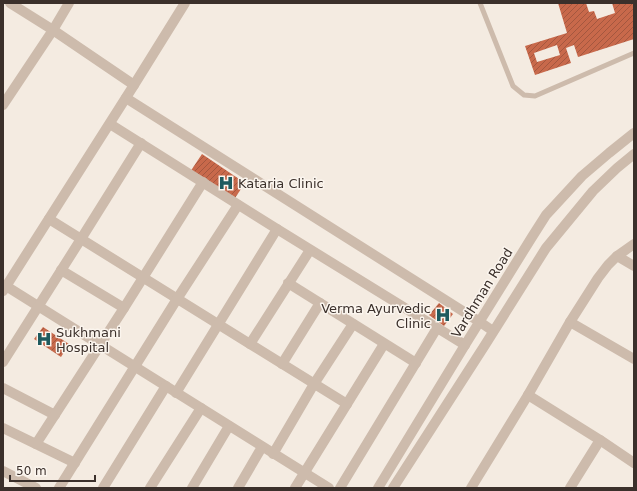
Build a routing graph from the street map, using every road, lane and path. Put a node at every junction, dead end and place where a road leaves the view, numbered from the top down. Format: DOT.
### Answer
graph roads {
  1 [pos="10,3"];
  2 [pos="69,3"];
  3 [pos="185,3"];
  4 [pos="480,3"];
  5 [pos="52,30"];
  6 [pos="634,53"];
  7 [pos="134,85"];
  8 [pos="126,98"];
  9 [pos="3,105"];
  10 [pos="110,124"];
  11 [pos="634,133"];
  12 [pos="141,143"];
  13 [pos="634,154"];
  14 [pos="203,182"];
  15 [pos="238,205"];
  16 [pos="49,219"];
  17 [pos="277,229"];
  18 [pos="81,239"];
  19 [pos="634,244"];
  20 [pos="310,250"];
  21 [pos="617,256"];
  22 [pos="634,266"];
  23 [pos="61,270"];
  24 [pos="143,278"];
  25 [pos="288,283"];
  26 [pos="4,289"];
  27 [pos="177,299"];
  28 [pos="320,303"];
  29 [pos="38,306"];
  30 [pos="124,308"];
  31 [pos="480,322"];
  32 [pos="570,322"];
  33 [pos="218,324"];
  34 [pos="352,324"];
  35 [pos="437,328"];
  36 [pos="493,331"];
  37 [pos="250,344"];
  38 [pos="384,344"];
  39 [pos="100,345"];
  40 [pos="465,345"];
  41 [pos="634,359"];
  42 [pos="3,362"];
  43 [pos="416,363"];
  44 [pos="282,364"];
  45 [pos="135,368"];
  46 [pos="314,384"];
  47 [pos="166,386"];
  48 [pos="3,388"];
  49 [pos="176,393"];
  50 [pos="528,396"];
  51 [pos="347,404"];
  52 [pos="201,408"];
  53 [pos="55,415"];
  54 [pos="229,426"];
  55 [pos="3,428"];
  56 [pos="600,440"];
  57 [pos="36,444"];
  58 [pos="262,446"];
  59 [pos="274,454"];
  60 [pos="75,463"];
  61 [pos="634,463"];
  62 [pos="3,471"];
  63 [pos="304,473"];
  64 [pos="36,488"];
  65 [pos="59,488"];
  66 [pos="103,488"];
  67 [pos="150,488"];
  68 [pos="192,488"];
  69 [pos="238,488"];
  70 [pos="295,488"];
  71 [pos="329,488"];
  72 [pos="340,488"];
  73 [pos="378,488"];
  74 [pos="393,488"];
  75 [pos="471,488"];
  76 [pos="570,488"];
  1 -- 5 [label="street"];
  2 -- 5 [label="street"];
  3 -- 7 [label="street"];
  4 -- 6 [label="lane"];
  5 -- 7 [label="street"];
  5 -- 9 [label="street"];
  7 -- 8 [label="street"];
  8 -- 10 [label="street"];
  8 -- 31 [label="street"];
  10 -- 12 [label="street"];
  10 -- 16 [label="street"];
  11 -- 31 [label="street, Vardhman Road"];
  12 -- 14 [label="street"];
  12 -- 18 [label="street"];
  13 -- 36 [label="street"];
  14 -- 15 [label="street"];
  14 -- 24 [label="street"];
  15 -- 17 [label="street"];
  15 -- 27 [label="street"];
  16 -- 18 [label="street"];
  16 -- 26 [label="street"];
  17 -- 20 [label="street"];
  17 -- 33 [label="street"];
  18 -- 23 [label="street"];
  18 -- 24 [label="street"];
  19 -- 21 [label="street"];
  20 -- 25 [label="street"];
  20 -- 35 [label="street"];
  21 -- 22 [label="street"];
  21 -- 32 [label="street"];
  23 -- 29 [label="street"];
  23 -- 30 [label="street"];
  24 -- 27 [label="street"];
  24 -- 30 [label="street"];
  25 -- 28 [label="street"];
  25 -- 37 [label="street"];
  26 -- 29 [label="street"];
  27 -- 33 [label="street"];
  27 -- 45 [label="street"];
  28 -- 34 [label="street"];
  28 -- 44 [label="street"];
  29 -- 39 [label="street"];
  29 -- 42 [label="street"];
  30 -- 39 [label="street"];
  31 -- 36 [label="street"];
  31 -- 40 [label="street, Vardhman Road"];
  32 -- 41 [label="street"];
  32 -- 50 [label="street"];
  33 -- 37 [label="street"];
  33 -- 49 [label="street"];
  34 -- 38 [label="street"];
  34 -- 46 [label="street"];
  35 -- 40 [label="street"];
  35 -- 43 [label="street"];
  36 -- 74 [label="street"];
  37 -- 44 [label="street"];
  38 -- 43 [label="street"];
  38 -- 51 [label="street"];
  39 -- 45 [label="street"];
  39 -- 53 [label="street"];
  40 -- 73 [label="street, Vardhman Road"];
  43 -- 72 [label="street"];
  44 -- 46 [label="street"];
  45 -- 47 [label="street"];
  45 -- 60 [label="street"];
  46 -- 51 [label="street"];
  46 -- 59 [label="street"];
  47 -- 49 [label="street"];
  47 -- 66 [label="street"];
  48 -- 53 [label="street"];
  49 -- 52 [label="street"];
  50 -- 56 [label="street"];
  50 -- 75 [label="street"];
  51 -- 63 [label="street"];
  52 -- 54 [label="street"];
  52 -- 67 [label="street"];
  53 -- 57 [label="street"];
  54 -- 58 [label="street"];
  54 -- 68 [label="street"];
  55 -- 57 [label="street"];
  56 -- 61 [label="street"];
  56 -- 76 [label="street"];
  57 -- 60 [label="street"];
  58 -- 59 [label="street"];
  58 -- 69 [label="street"];
  59 -- 63 [label="street"];
  60 -- 65 [label="street"];
  62 -- 64 [label="street"];
  63 -- 70 [label="street"];
  63 -- 71 [label="street"];
}
